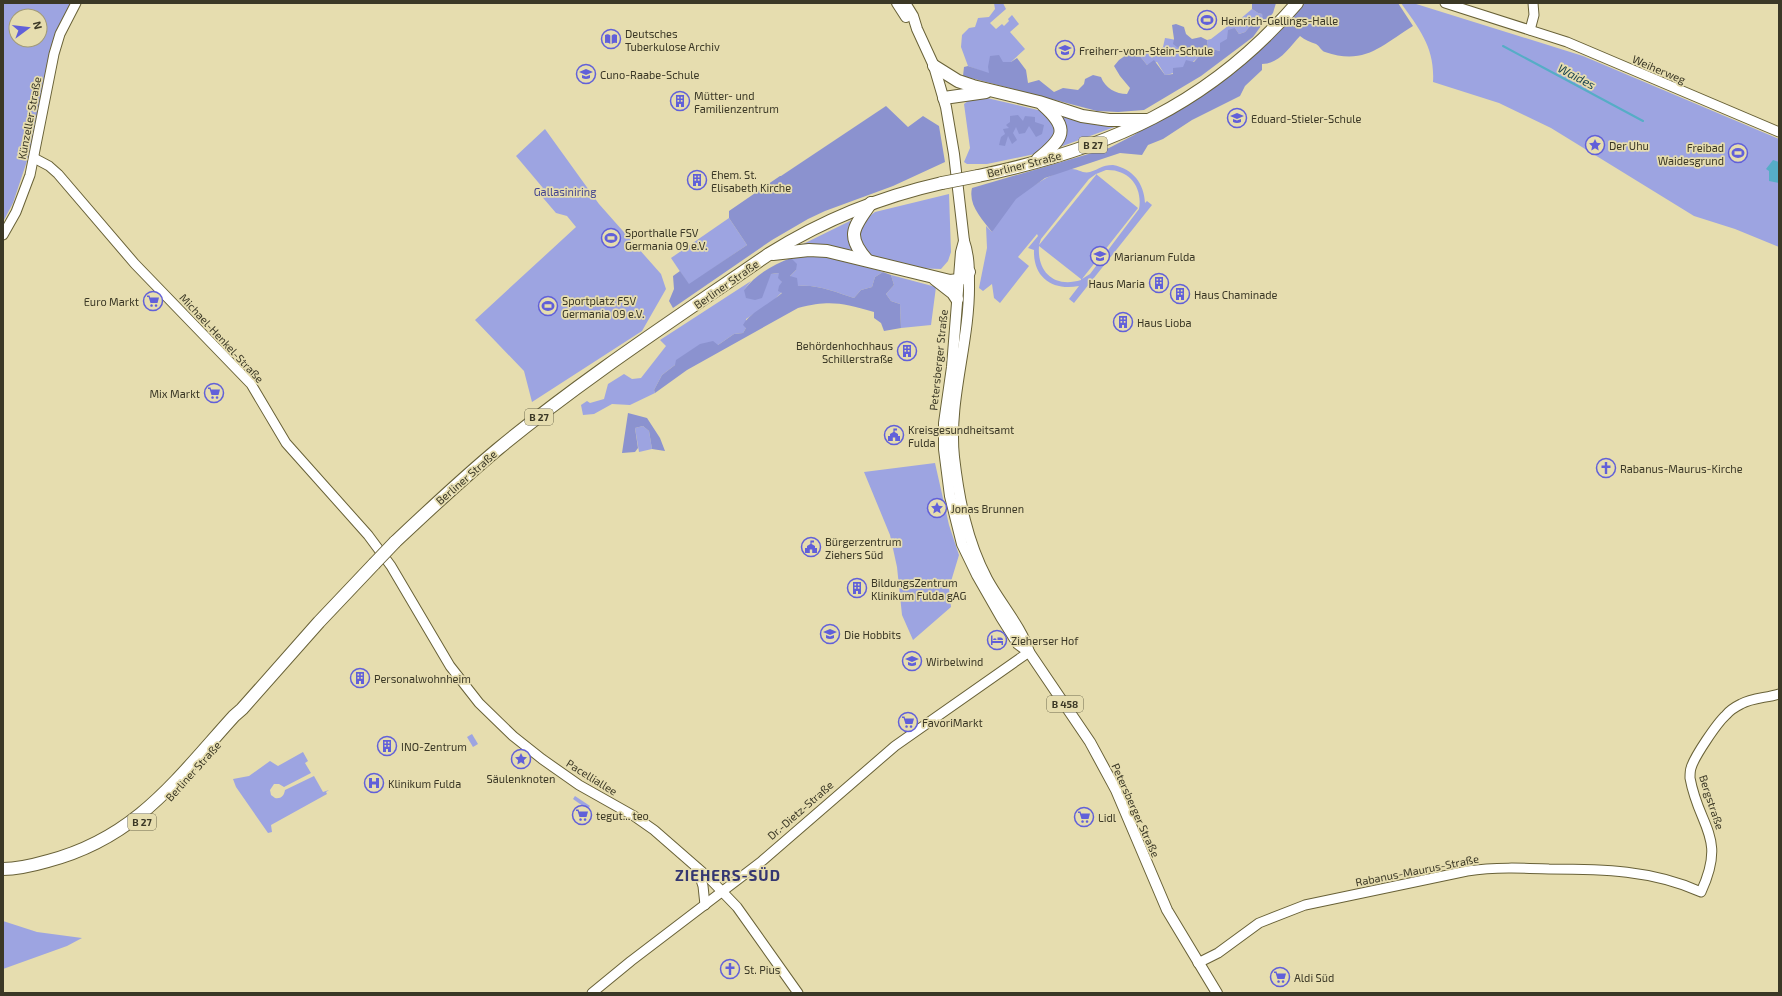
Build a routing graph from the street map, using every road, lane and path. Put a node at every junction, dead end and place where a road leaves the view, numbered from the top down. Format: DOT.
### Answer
graph roads {
  1 [pos="76,3"];
  2 [pos="897,3"];
  3 [pos="905,3"];
  4 [pos="1297,3"];
  5 [pos="1445,3"];
  6 [pos="1533,3"];
  7 [pos="917,29"];
  8 [pos="1530,30"];
  9 [pos="934,66"];
  10 [pos="973,86"];
  11 [pos="994,91"];
  12 [pos="944,98"];
  13 [pos="1039,102"];
  14 [pos="1150,120"];
  15 [pos="1779,132"];
  16 [pos="34,158"];
  17 [pos="1034,162"];
  18 [pos="871,203"];
  19 [pos="3,235"];
  20 [pos="769,254"];
  21 [pos="867,260"];
  22 [pos="914,273"];
  23 [pos="962,275"];
  24 [pos="934,278"];
  25 [pos="957,299"];
  26 [pos="391,566"];
  27 [pos="1029,652"];
  28 [pos="1779,694"];
  29 [pos="242,710"];
  30 [pos="697,867"];
  31 [pos="3,869"];
  32 [pos="3,875"];
  33 [pos="723,892"];
  34 [pos="1701,892"];
  35 [pos="705,905"];
  36 [pos="1198,963"];
  37 [pos="592,993"];
  38 [pos="798,993"];
  39 [pos="1217,993"];
  1 -- 16 [label="main road, Künzeller Straße"];
  2 -- 7 [label="main road, Petersberger Straße / B 458"];
  3 -- 7 [label="main road, Petersberger Straße / B 458"];
  4 -- 14 [label="highway, Berliner Straße / B 27"];
  5 -- 8 [label="main road, Weiherweg"];
  6 -- 8 [label="main road"];
  7 -- 9 [label="main road, Petersberger Straße / B 458"];
  8 -- 15 [label="main road, Weiherweg"];
  9 -- 10 [label="highway"];
  9 -- 12 [label="main road, Petersberger Straße / B 458"];
  10 -- 11 [label="highway"];
  10 -- 12 [label="highway"];
  11 -- 12 [label="highway"];
  11 -- 13 [label="highway"];
  12 -- 23 [label="main road, Petersberger Straße / B 458"];
  13 -- 14 [label="highway"];
  13 -- 17 [label="highway"];
  14 -- 17 [label="highway, Berliner Straße / B 27"];
  16 -- 19 [label="main road, Künzeller Straße"];
  16 -- 26 [label="main road, Michael-Henkel-Straße"];
  17 -- 18 [label="highway, Berliner Straße / B 27, bridge"];
  18 -- 20 [label="highway, Berliner Straße / B 27"];
  18 -- 21 [label="highway"];
  20 -- 21 [label="highway"];
  20 -- 29 [label="highway, Berliner Straße / B 27, bridge"];
  21 -- 22 [label="highway"];
  22 -- 23 [label="highway"];
  22 -- 24 [label="highway"];
  23 -- 24 [label="highway"];
  23 -- 25 [label="main road, Petersberger Straße / B 458"];
  23 -- 27 [label="main road, Petersberger Straße / B 458"];
  24 -- 25 [label="highway"];
  25 -- 27 [label="main road, Petersberger Straße / B 458"];
  26 -- 30 [label="main road, Pacelliallee"];
  27 -- 33 [label="main road, Dr.-Dietz-Straße"];
  27 -- 36 [label="main road, Petersberger Straße / B 458"];
  28 -- 34 [label="main road, Bergstraße"];
  29 -- 31 [label="highway, Berliner Straße / B 27"];
  29 -- 32 [label="highway, Berliner Straße / B 27"];
  30 -- 33 [label="main road, Pacelliallee"];
  30 -- 35 [label="main road"];
  33 -- 35 [label="main road, Dr.-Dietz-Straße"];
  33 -- 38 [label="main road, Pacelliallee"];
  34 -- 36 [label="main road, Rabanus-Maurus-Straße"];
  35 -- 37 [label="main road, Dr.-Dietz-Straße"];
  36 -- 39 [label="main road, B 458"];
}
